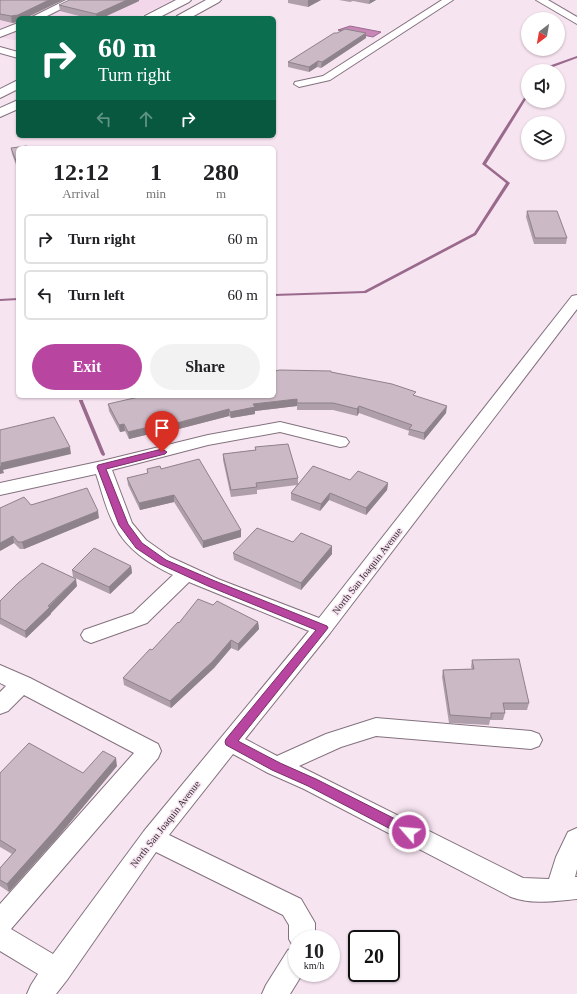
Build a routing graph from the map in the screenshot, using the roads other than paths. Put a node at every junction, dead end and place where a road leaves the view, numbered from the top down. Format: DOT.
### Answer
graph roads {
  1 [pos="74,0"];
  2 [pos="185,0"];
  3 [pos="215,0"];
  4 [pos="448,0"];
  5 [pos="541,0"];
  6 [pos="39,16"];
  7 [pos="153,16"];
  8 [pos="185,16"];
  9 [pos="577,22"];
  10 [pos="16,27"];
  11 [pos="0,34"];
  12 [pos="0,42"];
  13 [pos="16,46"];
  14 [pos="0,50"];
  15 [pos="16,54"];
  16 [pos="299,84"];
  17 [pos="16,85"];
  18 [pos="0,94"];
  19 [pos="16,105"];
  20 [pos="0,113"];
  21 [pos="577,299"];
  22 [pos="340,442"];
  23 [pos="102,467"];
  24 [pos="0,489"];
  25 [pos="187,573"];
  26 [pos="323,628"];
  27 [pos="91,634"];
  28 [pos="0,672"];
  29 [pos="22,684"];
  30 [pos="0,705"];
  31 [pos="531,740"];
  32 [pos="230,742"];
  33 [pos="276,766"];
  34 [pos="152,838"];
  35 [pos="577,839"];
  36 [pos="568,888"];
  37 [pos="0,923"];
  38 [pos="302,930"];
  39 [pos="0,937"];
  40 [pos="58,971"];
  41 [pos="288,973"];
  42 [pos="40,994"];
  43 [pos="275,994"];
  1 -- 6 [label="street"];
  2 -- 7 [label="main road"];
  3 -- 8 [label="main road"];
  4 -- 16 [label="street"];
  5 -- 9 [label="street"];
  10 -- 11 [label="street"];
  12 -- 13 [label="street"];
  14 -- 15 [label="street"];
  17 -- 18 [label="main road"];
  19 -- 20 [label="main road"];
  21 -- 26 [label="street, North San Joaquin Avenue"];
  22 -- 23 [label="street"];
  23 -- 24 [label="street"];
  23 -- 25 [label="street"];
  25 -- 26 [label="street"];
  25 -- 27 [label="street"];
  26 -- 32 [label="street, North San Joaquin Avenue"];
  28 -- 29 [label="street"];
  29 -- 30 [label="street"];
  29 -- 37 [label="street"];
  31 -- 33 [label="street"];
  32 -- 33 [label="street"];
  32 -- 34 [label="street, North San Joaquin Avenue"];
  33 -- 36 [label="street"];
  34 -- 38 [label="street"];
  34 -- 40 [label="street, North San Joaquin Avenue"];
  35 -- 36 [label="street"];
  39 -- 40 [label="street"];
  40 -- 42 [label="street, North San Joaquin Avenue"];
  41 -- 43 [label="street"];
}
